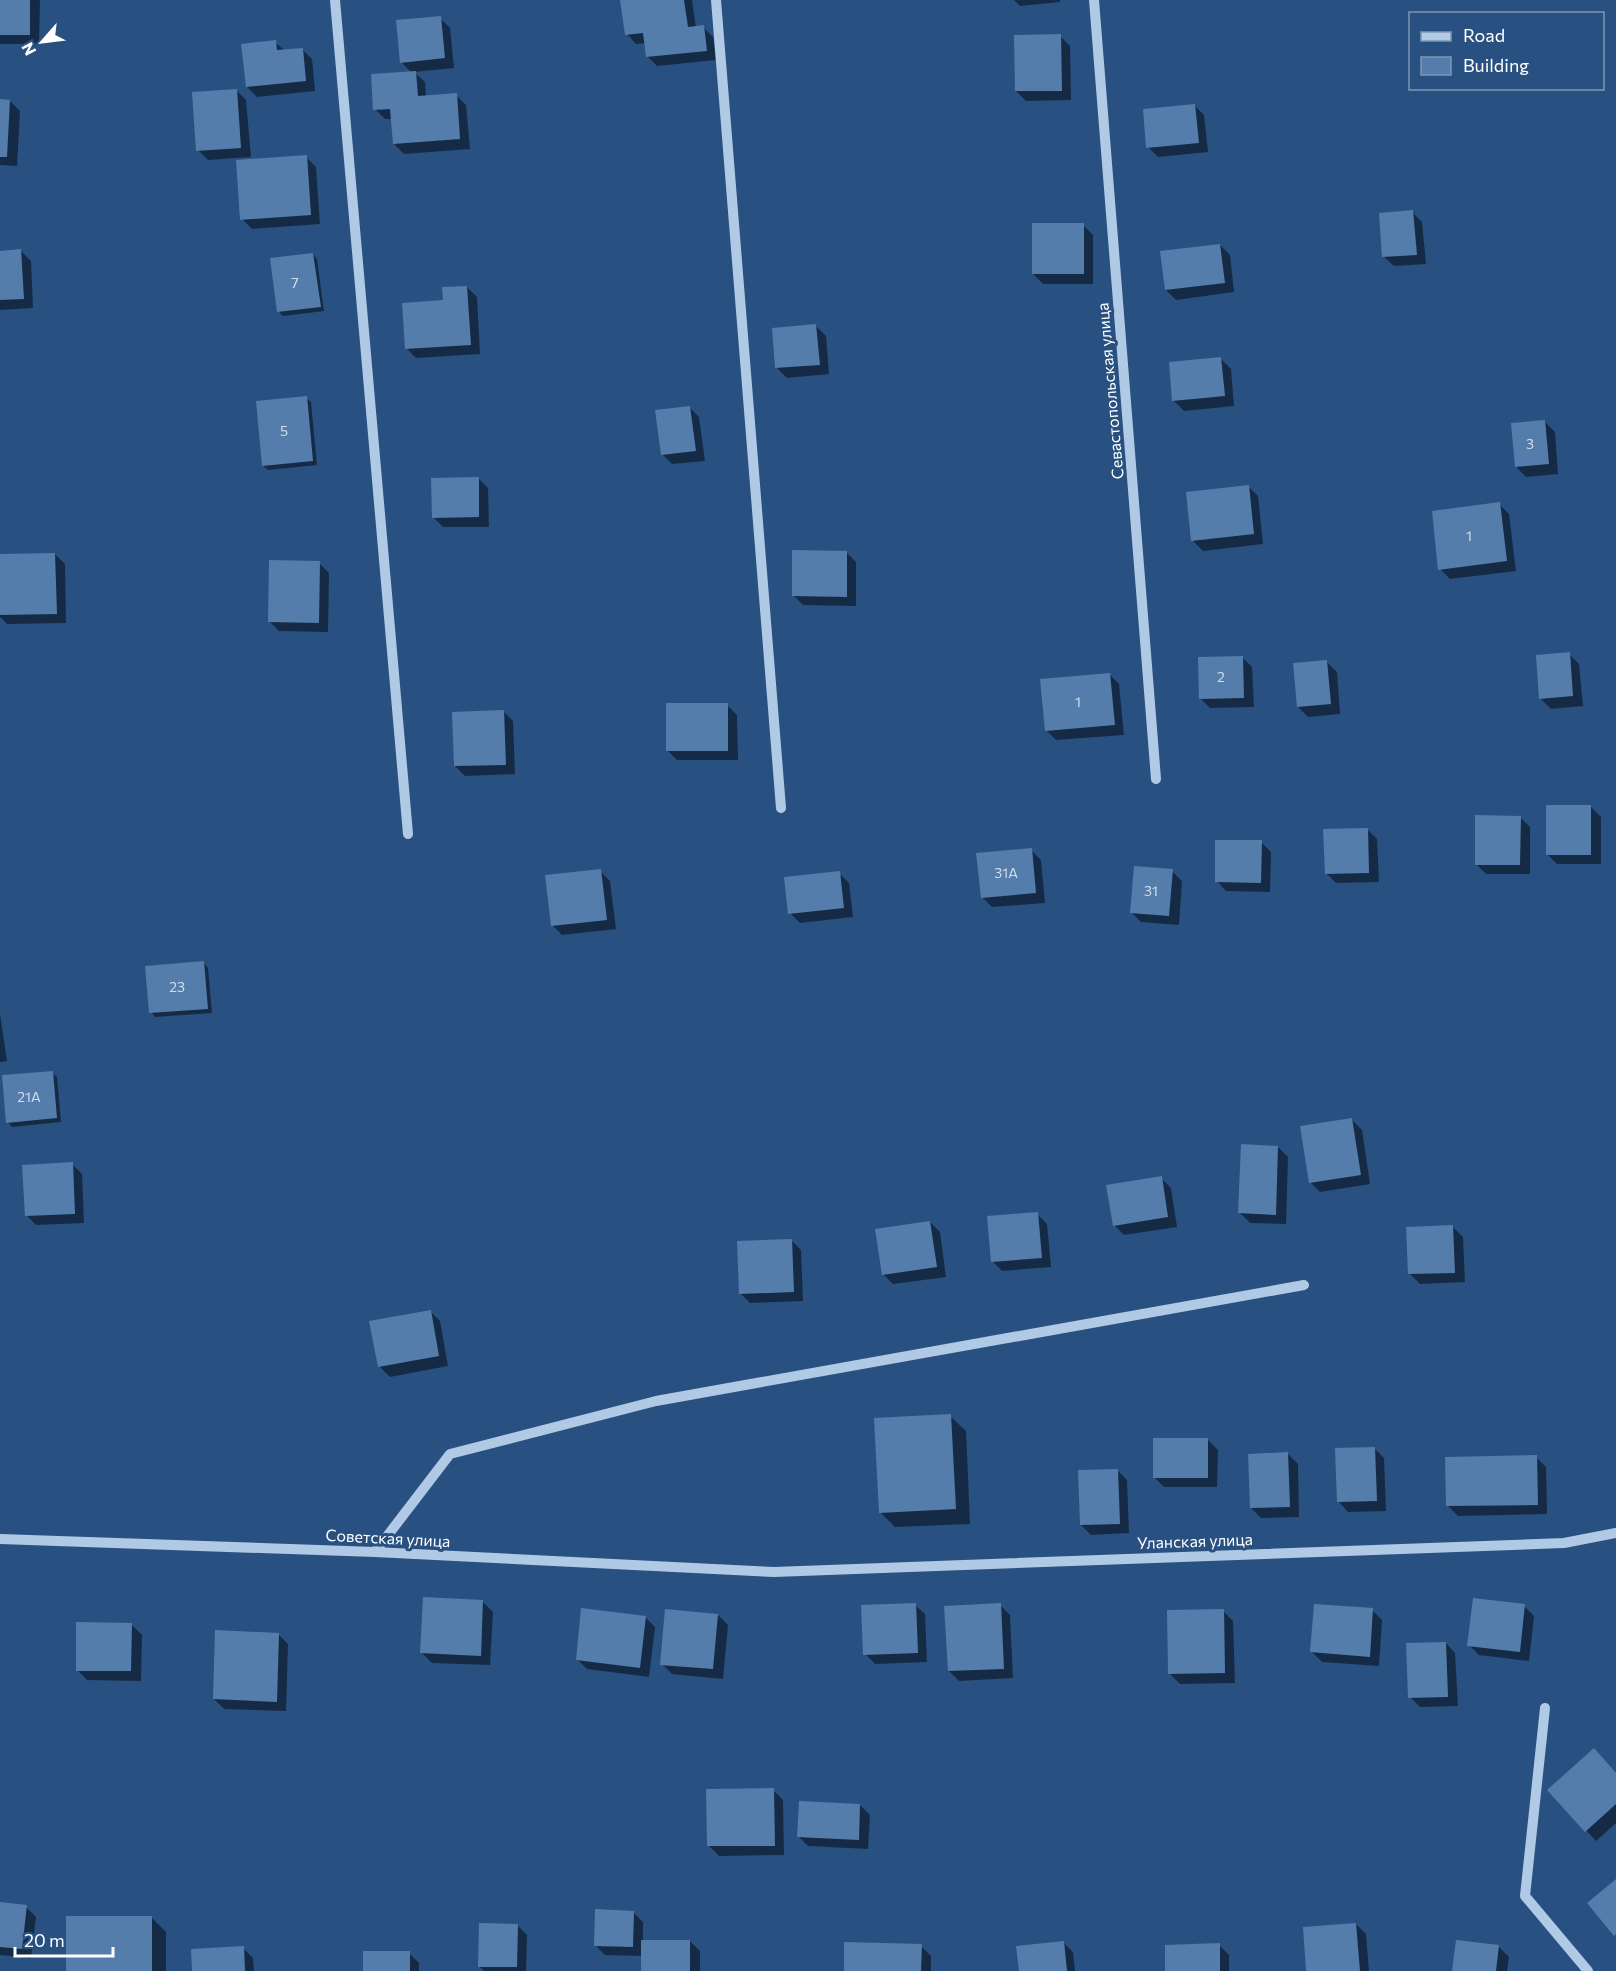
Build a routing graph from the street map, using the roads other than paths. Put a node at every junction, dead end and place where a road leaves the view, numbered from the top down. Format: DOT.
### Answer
graph roads {
  1 [pos="335,0"];
  2 [pos="716,0"];
  3 [pos="1094,0"];
  4 [pos="1156,779"];
  5 [pos="781,808"];
  6 [pos="408,834"];
  7 [pos="1304,1285"];
  8 [pos="1616,1533"];
  9 [pos="0,1539"];
  10 [pos="375,1552"];
  11 [pos="774,1572"];
  12 [pos="1545,1708"];
  13 [pos="1588,1971"];
  1 -- 6 [label="street"];
  2 -- 5 [label="street"];
  3 -- 4 [label="street, Севастопольская улица"];
  7 -- 10 [label="street"];
  8 -- 11 [label="street, Уланская улица"];
  9 -- 10 [label="street, Советская улица"];
  10 -- 11 [label="street, Советская улица"];
  12 -- 13 [label="street"];
}
